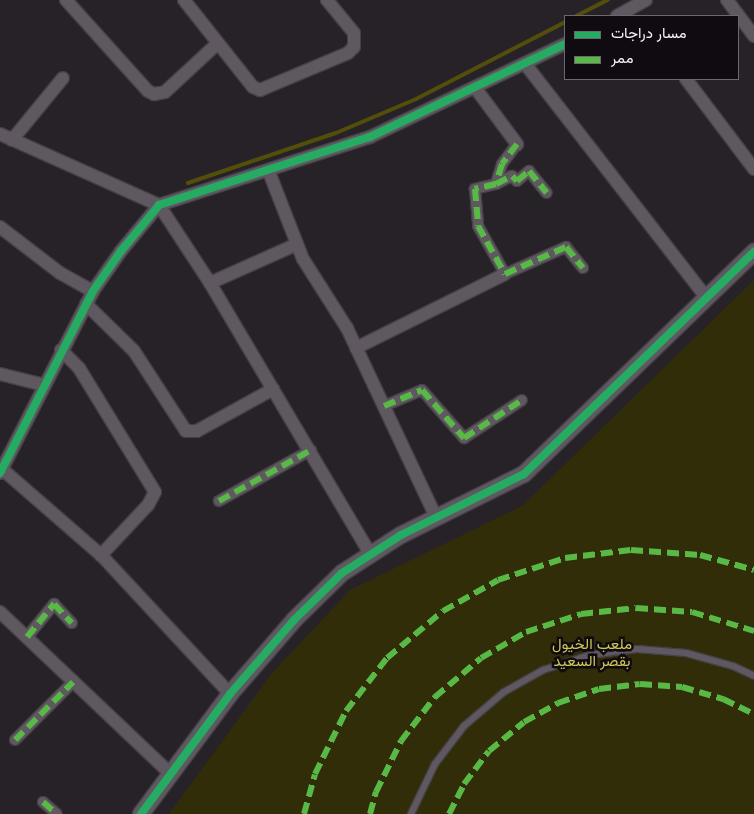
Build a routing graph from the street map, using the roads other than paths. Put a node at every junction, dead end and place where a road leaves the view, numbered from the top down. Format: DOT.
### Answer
graph roads {
  1 [pos="66,0"];
  2 [pos="184,0"];
  3 [pos="327,0"];
  4 [pos="646,0"];
  5 [pos="728,0"];
  6 [pos="634,12"];
  7 [pos="621,15"];
  8 [pos="739,15"];
  9 [pos="739,15"];
  10 [pos="754,36"];
  11 [pos="218,43"];
  12 [pos="564,45"];
  13 [pos="526,65"];
  14 [pos="63,78"];
  15 [pos="687,80"];
  16 [pos="476,89"];
  17 [pos="0,134"];
  18 [pos="12,140"];
  19 [pos="517,144"];
  20 [pos="754,169"];
  21 [pos="269,172"];
  22 [pos="496,184"];
  23 [pos="547,193"];
  24 [pos="159,205"];
  25 [pos="0,227"];
  26 [pos="297,244"];
  27 [pos="754,252"];
  28 [pos="583,268"];
  29 [pos="505,274"];
  30 [pos="210,283"];
  31 [pos="93,291"];
  32 [pos="707,298"];
  33 [pos="86,304"];
  34 [pos="356,348"];
  35 [pos="60,350"];
  36 [pos="0,374"];
  37 [pos="44,385"];
  38 [pos="273,389"];
  39 [pos="522,400"];
  40 [pos="384,406"];
  41 [pos="311,450"];
  42 [pos="1,471"];
  43 [pos="219,501"];
  44 [pos="436,517"];
  45 [pos="370,552"];
  46 [pos="101,555"];
  47 [pos="0,612"];
  48 [pos="72,623"];
  49 [pos="27,637"];
  50 [pos="754,676"];
  51 [pos="72,682"];
  52 [pos="230,694"];
  53 [pos="15,740"];
  54 [pos="171,774"];
  55 [pos="43,802"];
  56 [pos="57,814"];
  57 [pos="142,814"];
  58 [pos="411,814"];
  1 -- 11 [label="street"];
  2 -- 11 [label="street"];
  3 -- 11 [label="street"];
  4 -- 6 [label="street"];
  5 -- 9 [label="street"];
  6 -- 7 [label="street"];
  8 -- 10 [label="street"];
  12 -- 13 [label="street"];
  13 -- 16 [label="street"];
  13 -- 32 [label="street"];
  14 -- 18 [label="street"];
  15 -- 20 [label="street"];
  16 -- 19 [label="street"];
  16 -- 21 [label="street"];
  17 -- 18 [label="street"];
  18 -- 24 [label="street"];
  19 -- 22 [label="street"];
  21 -- 24 [label="street"];
  21 -- 26 [label="street"];
  22 -- 23 [label="street"];
  22 -- 29 [label="street"];
  24 -- 30 [label="street"];
  24 -- 31 [label="street"];
  25 -- 31 [label="street"];
  26 -- 30 [label="street"];
  26 -- 34 [label="street"];
  27 -- 32 [label="street"];
  28 -- 29 [label="street"];
  29 -- 34 [label="street"];
  30 -- 38 [label="street"];
  31 -- 33 [label="street"];
  32 -- 44 [label="street"];
  33 -- 35 [label="street"];
  33 -- 38 [label="street"];
  34 -- 40 [label="street"];
  35 -- 37 [label="street"];
  35 -- 46 [label="street"];
  36 -- 37 [label="street"];
  37 -- 42 [label="street"];
  38 -- 41 [label="street"];
  39 -- 40 [label="street"];
  40 -- 44 [label="street"];
  41 -- 43 [label="street"];
  41 -- 45 [label="street"];
  42 -- 46 [label="street"];
  44 -- 45 [label="street"];
  45 -- 52 [label="street"];
  46 -- 52 [label="street"];
  47 -- 49 [label="street"];
  48 -- 49 [label="street"];
  49 -- 51 [label="street"];
  50 -- 58 [label="lane"];
  51 -- 53 [label="street"];
  51 -- 54 [label="street"];
  52 -- 54 [label="street"];
  54 -- 57 [label="street"];
  55 -- 56 [label="street"];
}
